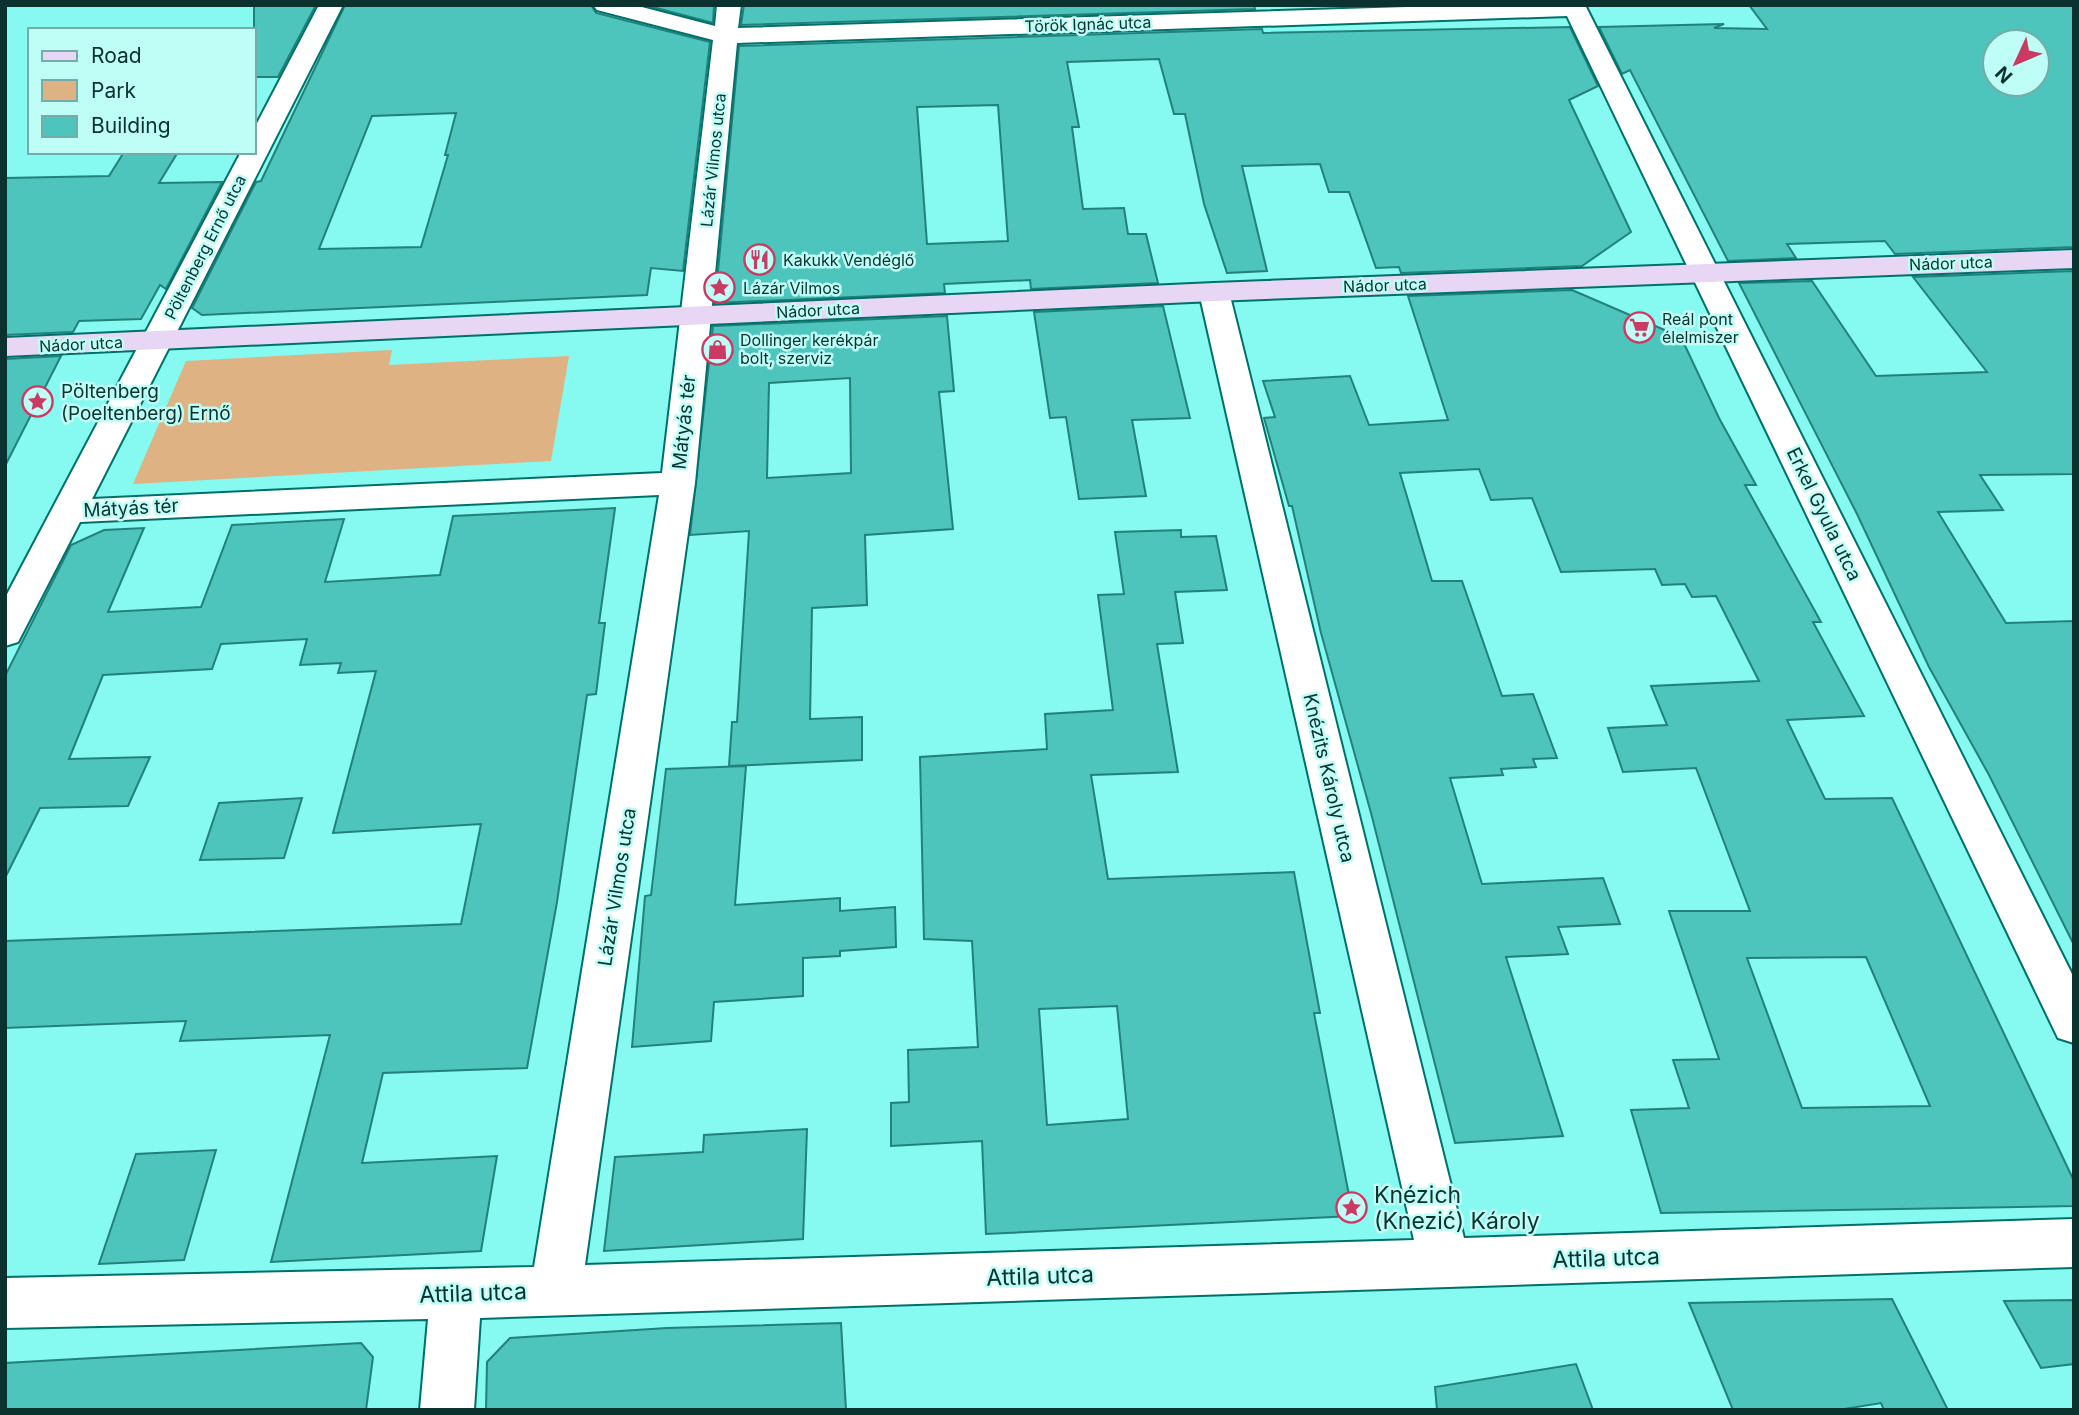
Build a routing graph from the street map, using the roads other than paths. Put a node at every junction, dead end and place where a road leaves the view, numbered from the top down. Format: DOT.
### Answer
graph roads {
  1 [pos="331,5"];
  2 [pos="605,5"];
  3 [pos="729,5"];
  4 [pos="1574,7"];
  5 [pos="726,36"];
  6 [pos="256,149"];
  7 [pos="254,154"];
  8 [pos="2074,259"];
  9 [pos="1706,272"];
  10 [pos="1214,292"];
  11 [pos="696,315"];
  12 [pos="157,340"];
  13 [pos="5,347"];
  14 [pos="678,483"];
  15 [pos="68,511"];
  16 [pos="5,633"];
  17 [pos="2074,1024"];
  18 [pos="2074,1243"];
  19 [pos="1445,1263"];
  20 [pos="556,1290"];
  21 [pos="456,1294"];
  22 [pos="5,1303"];
  23 [pos="447,1410"];
  1 -- 6 [label="street, Pöltenberg Ernő utca"];
  2 -- 5 [label="street, Török Ignác utca"];
  3 -- 5 [label="street, Lázár Vilmos utca"];
  4 -- 5 [label="street, Török Ignác utca"];
  4 -- 9 [label="street, Erkel Gyula utca"];
  5 -- 11 [label="street, Lázár Vilmos utca"];
  7 -- 12 [label="street, Pöltenberg Ernő utca"];
  8 -- 9 [label="street, Nádor utca"];
  9 -- 10 [label="street, Nádor utca"];
  9 -- 17 [label="street, Erkel Gyula utca"];
  10 -- 11 [label="street, Nádor utca"];
  10 -- 19 [label="street, Knézits Károly utca"];
  11 -- 12 [label="street"];
  11 -- 14 [label="street, Mátyás tér"];
  12 -- 13 [label="street, Nádor utca"];
  12 -- 15 [label="street, Mátyás tér"];
  14 -- 15 [label="street, Mátyás tér"];
  14 -- 20 [label="street, Lázár Vilmos utca"];
  15 -- 16 [label="street"];
  18 -- 19 [label="street, Attila utca"];
  19 -- 20 [label="street, Attila utca"];
  20 -- 21 [label="street, Attila utca"];
  21 -- 22 [label="street, Attila utca"];
  21 -- 23 [label="street"];
}
